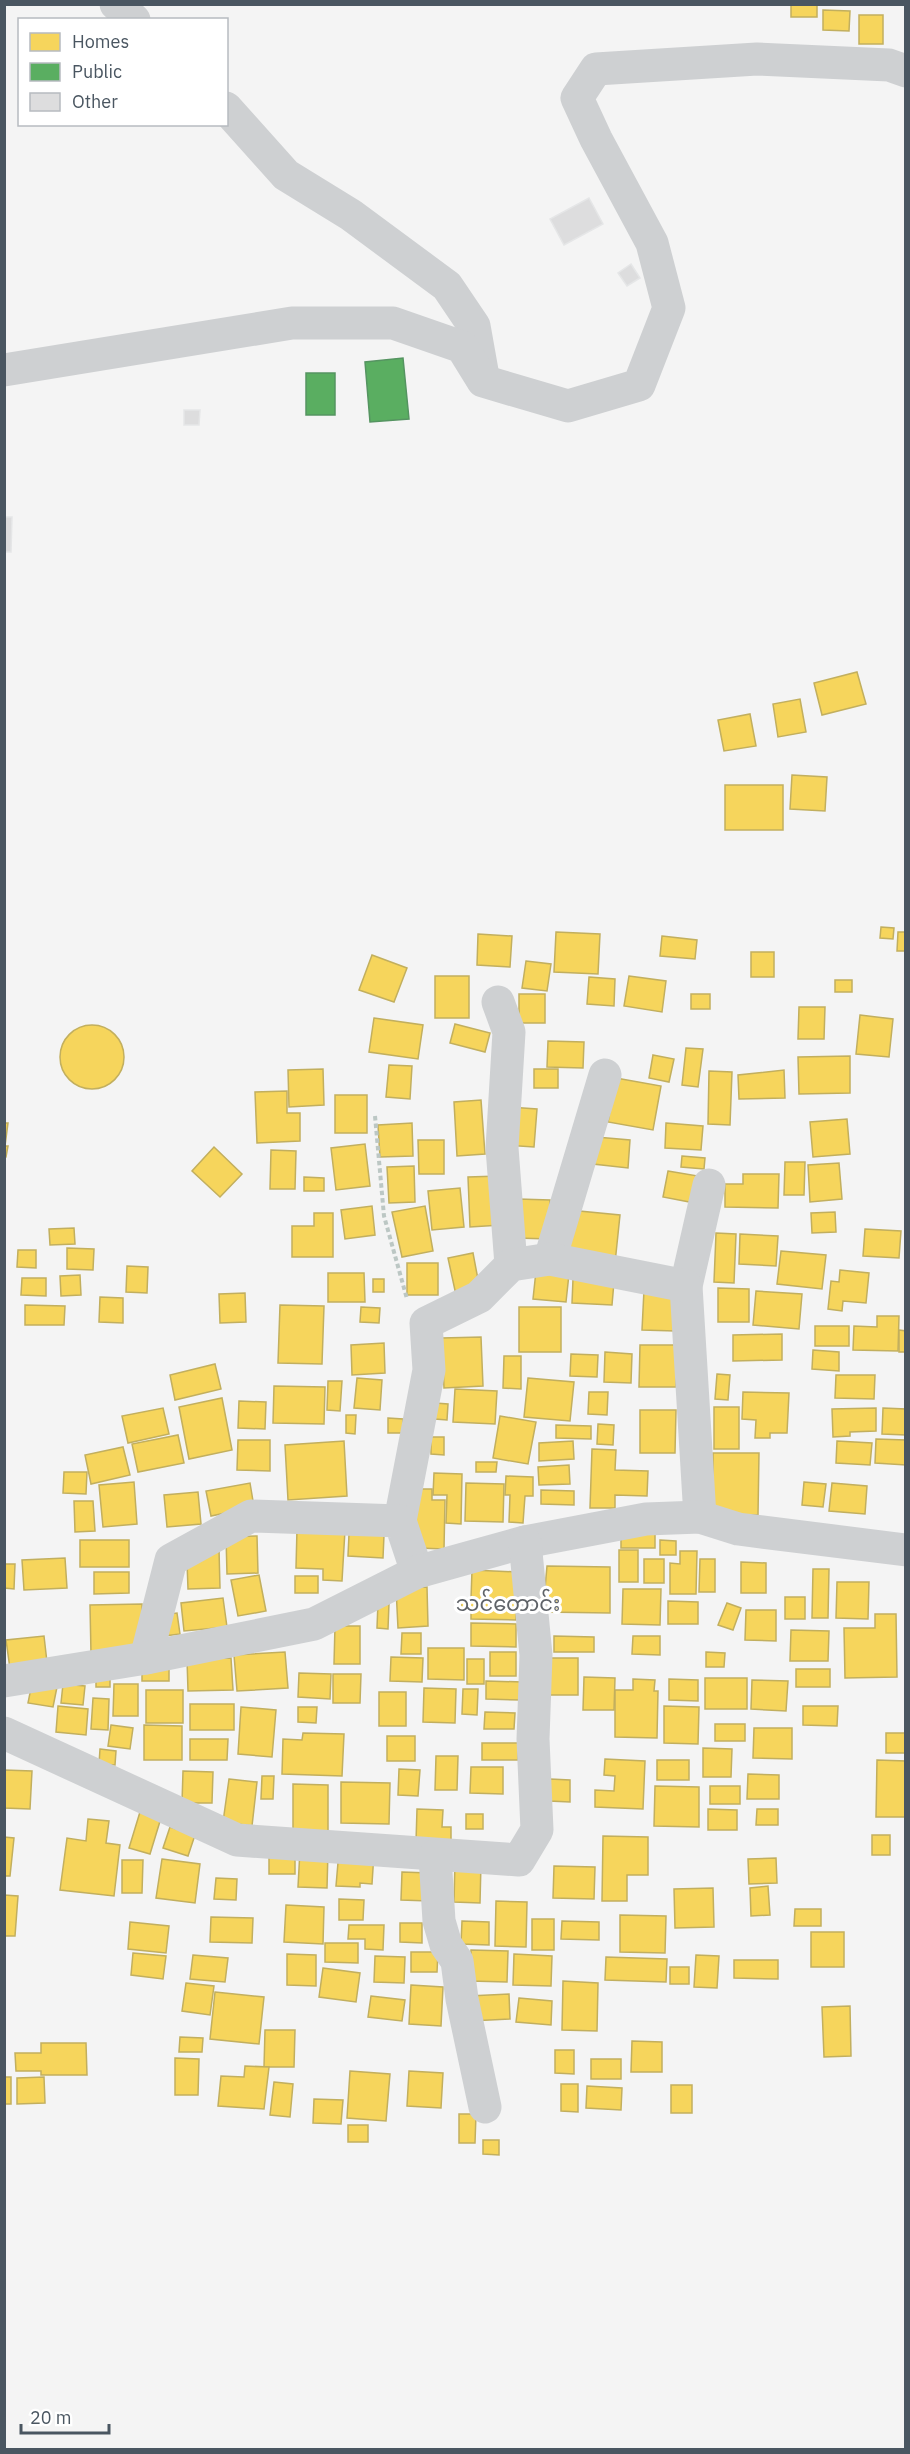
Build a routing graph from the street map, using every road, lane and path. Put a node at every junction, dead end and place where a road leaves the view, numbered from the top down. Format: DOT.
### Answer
graph roads {
  1 [pos="116,4"];
  2 [pos="132,18"];
  3 [pos="906,71"];
  4 [pos="228,110"];
  5 [pos="4,370"];
  6 [pos="483,381"];
  7 [pos="498,1002"];
  8 [pos="605,1075"];
  9 [pos="375,1116"];
  10 [pos="709,1185"];
  11 [pos="550,1259"];
  12 [pos="511,1265"];
  13 [pos="686,1286"];
  14 [pos="426,1323"];
  15 [pos="700,1517"];
  16 [pos="400,1521"];
  17 [pos="525,1542"];
  18 [pos="906,1550"];
  19 [pos="417,1572"];
  20 [pos="146,1658"];
  21 [pos="4,1681"];
  22 [pos="4,1733"];
  23 [pos="435,1856"];
  24 [pos="485,2108"];
  1 -- 2 [label="street"];
  3 -- 6 [label="street"];
  4 -- 6 [label="street"];
  5 -- 6 [label="street"];
  7 -- 12 [label="street"];
  8 -- 11 [label="street"];
  9 -- 14 [label="path"];
  10 -- 13 [label="street"];
  11 -- 12 [label="street"];
  11 -- 13 [label="street"];
  12 -- 14 [label="street"];
  13 -- 15 [label="street"];
  14 -- 16 [label="street"];
  15 -- 17 [label="street"];
  15 -- 18 [label="street"];
  16 -- 19 [label="street"];
  16 -- 20 [label="street"];
  17 -- 19 [label="street"];
  17 -- 23 [label="street"];
  19 -- 20 [label="street"];
  20 -- 21 [label="street"];
  22 -- 23 [label="street"];
  23 -- 24 [label="street"];
}
